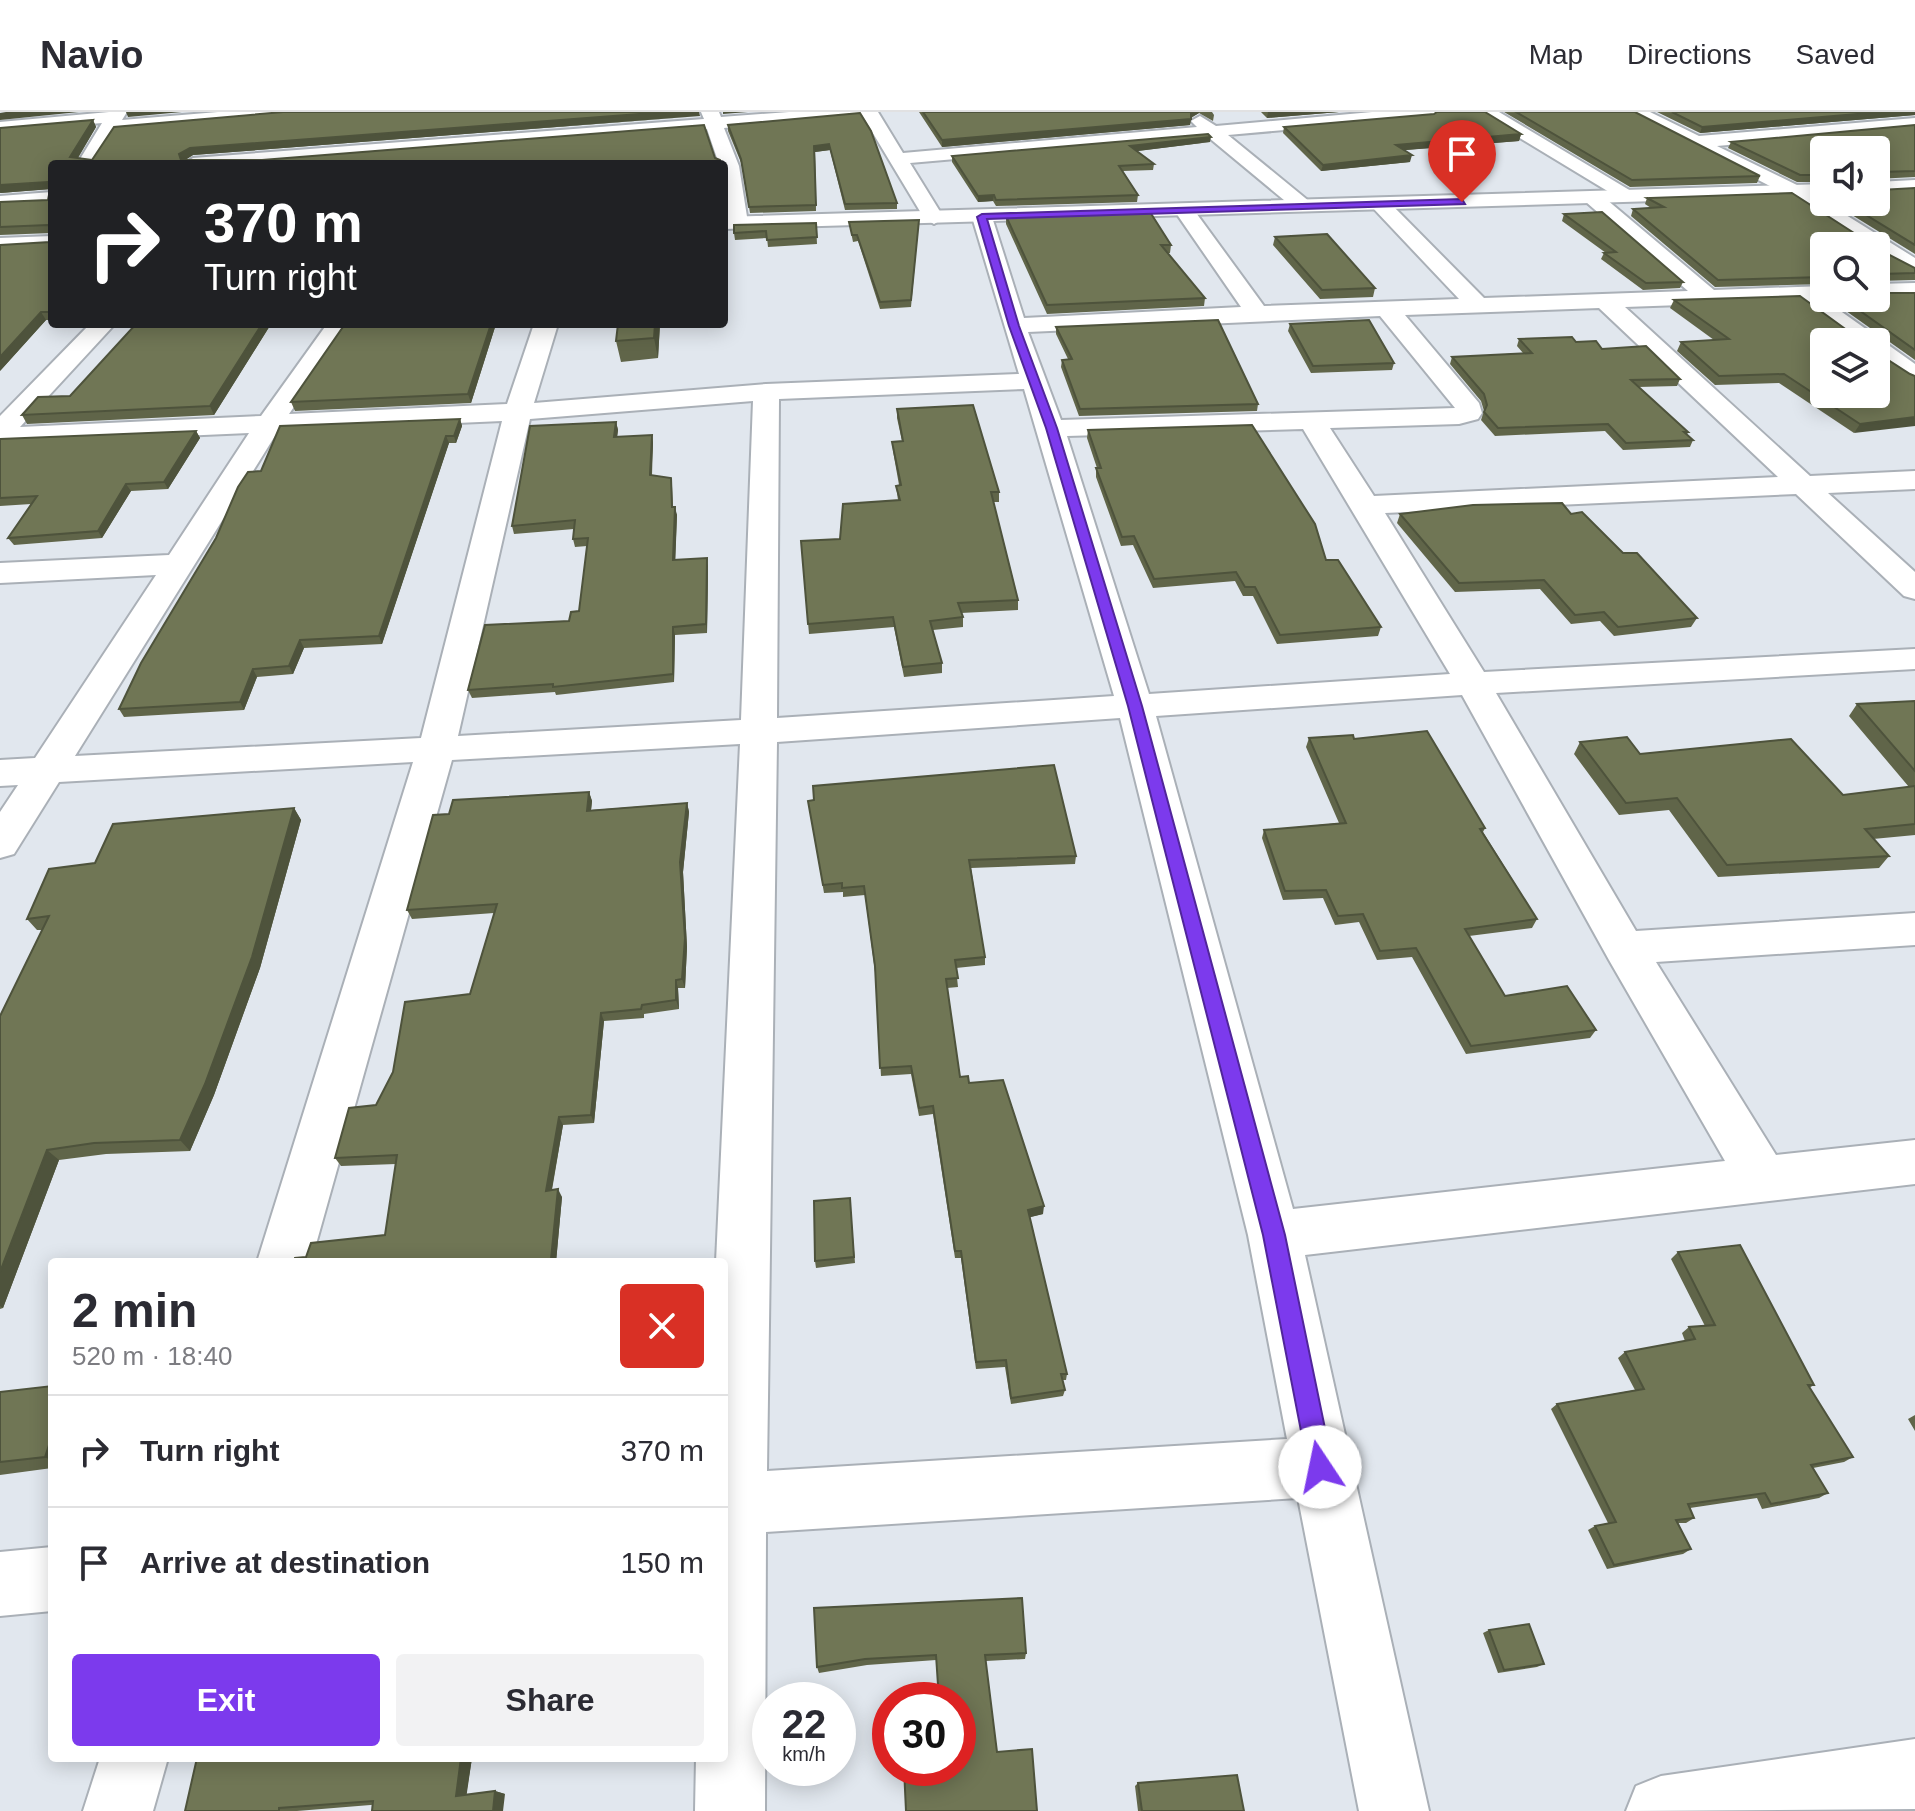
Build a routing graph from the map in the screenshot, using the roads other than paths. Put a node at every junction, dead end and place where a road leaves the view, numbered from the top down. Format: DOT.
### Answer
graph roads {
  1 [pos="279,112"];
  2 [pos="856,112"];
  3 [pos="869,112"];
  4 [pos="1189,112"];
  5 [pos="1432,112"];
  6 [pos="1486,112"];
  7 [pos="1636,112"];
  8 [pos="115,118"];
  9 [pos="712,118"];
  10 [pos="418,123"];
  11 [pos="1915,123"];
  12 [pos="0,127"];
  13 [pos="1215,132"];
  14 [pos="1695,142"];
  15 [pos="414,155"];
  16 [pos="897,159"];
  17 [pos="89,160"];
  18 [pos="291,160"];
  19 [pos="727,160"];
  20 [pos="728,163"];
  21 [pos="1915,186"];
  22 [pos="1890,187"];
  23 [pos="1810,190"];
  24 [pos="1794,191"];
  25 [pos="1631,197"];
  26 [pos="48,198"];
  27 [pos="1593,198"];
  28 [pos="0,202"];
  29 [pos="1380,204"];
  30 [pos="1303,206"];
  31 [pos="1184,210"];
  32 [pos="982,217"];
  33 [pos="934,218"];
  34 [pos="731,223"];
  35 [pos="44,242"];
  36 [pos="0,244"];
  37 [pos="1915,268"];
  38 [pos="1915,290"];
  39 [pos="1890,291"];
  40 [pos="1810,294"];
  41 [pos="1710,298"];
  42 [pos="1605,301"];
  43 [pos="1478,305"];
  44 [pos="1387,309"];
  45 [pos="1834,312"];
  46 [pos="1257,313"];
  47 [pos="1014,326"];
  48 [pos="99,328"];
  49 [pos="336,328"];
  50 [pos="545,328"];
  51 [pos="1852,328"];
  52 [pos="1890,358"];
  53 [pos="1915,376"];
  54 [pos="1034,381"];
  55 [pos="766,392"];
  56 [pos="518,412"];
  57 [pos="270,422"];
  58 [pos="1312,422"];
  59 [pos="1051,428"];
  60 [pos="0,434"];
  61 [pos="1915,480"];
  62 [pos="1802,485"];
  63 [pos="1363,505"];
  64 [pos="179,564"];
  65 [pos="0,573"];
  66 [pos="1915,589"];
  67 [pos="1915,659"];
  68 [pos="1473,683"];
  69 [pos="1135,706"];
  70 [pos="761,731"];
  71 [pos="436,750"];
  72 [pos="44,770"];
  73 [pos="0,773"];
  74 [pos="0,844"];
  75 [pos="1907,941"];
  76 [pos="1624,948"];
  77 [pos="1915,1162"];
  78 [pos="1763,1179"];
  79 [pos="1274,1235"];
  80 [pos="285,1258"];
  81 [pos="1320,1467"];
  82 [pos="729,1503"];
  83 [pos="48,1579"];
  84 [pos="0,1584"];
  85 [pos="133,1762"];
  86 [pos="1915,1774"];
  87 [pos="118,1811"];
  88 [pos="730,1811"];
  89 [pos="1394,1811"];
  90 [pos="1661,1811"];
  1 -- 8 [label="street"];
  2 -- 9 [label="street"];
  3 -- 16 [label="street"];
  4 -- 13 [label="street"];
  5 -- 13 [label="street"];
  6 -- 25 [label="street"];
  7 -- 14 [label="street"];
  8 -- 12 [label="street"];
  8 -- 17 [label="street"];
  9 -- 15 [label="street"];
  9 -- 19 [label="street"];
  10 -- 15 [label="street"];
  11 -- 14 [label="street"];
  13 -- 16 [label="street"];
  13 -- 30 [label="street"];
  14 -- 24 [label="street"];
  15 -- 18 [label="street"];
  16 -- 33 [label="street"];
  20 -- 34 [label="street"];
  21 -- 22 [label="street"];
  23 -- 24 [label="street"];
  24 -- 25 [label="street"];
  24 -- 37 [label="street"];
  25 -- 27 [label="street"];
  26 -- 28 [label="street"];
  27 -- 29 [label="street"];
  27 -- 41 [label="street"];
  29 -- 30 [label="street"];
  29 -- 43 [label="street"];
  30 -- 31 [label="street"];
  31 -- 32 [label="street"];
  31 -- 46 [label="street"];
  32 -- 33 [label="street"];
  32 -- 47 [label="street"];
  33 -- 34 [label="street"];
  35 -- 36 [label="street"];
  38 -- 39 [label="street"];
  40 -- 41 [label="street"];
  41 -- 42 [label="street"];
  42 -- 43 [label="street"];
  42 -- 62 [label="street"];
  43 -- 44 [label="street"];
  44 -- 46 [label="street"];
  44 -- 58 [label="street"];
  45 -- 51 [label="street"];
  46 -- 47 [label="street"];
  47 -- 54 [label="street"];
  48 -- 60 [label="street"];
  49 -- 57 [label="street"];
  50 -- 56 [label="street"];
  52 -- 53 [label="street"];
  54 -- 55 [label="street"];
  54 -- 59 [label="street"];
  55 -- 56 [label="street"];
  55 -- 70 [label="street"];
  56 -- 57 [label="street"];
  56 -- 71 [label="street"];
  57 -- 60 [label="street"];
  57 -- 64 [label="street"];
  58 -- 59 [label="street"];
  58 -- 63 [label="street"];
  59 -- 69 [label="street"];
  61 -- 62 [label="street"];
  62 -- 63 [label="street"];
  62 -- 66 [label="street"];
  63 -- 68 [label="street"];
  64 -- 65 [label="street"];
  64 -- 72 [label="street"];
  67 -- 68 [label="street"];
  68 -- 69 [label="street"];
  68 -- 76 [label="street"];
  69 -- 70 [label="street"];
  69 -- 79 [label="street"];
  70 -- 71 [label="street"];
  70 -- 82 [label="street"];
  71 -- 72 [label="street"];
  71 -- 80 [label="street"];
  72 -- 73 [label="street"];
  72 -- 74 [label="street"];
  75 -- 76 [label="street"];
  76 -- 78 [label="street"];
  77 -- 78 [label="street"];
  78 -- 79 [label="street"];
  79 -- 81 [label="street"];
  81 -- 82 [label="street"];
  81 -- 89 [label="street"];
  82 -- 88 [label="street"];
  83 -- 84 [label="street"];
  85 -- 87 [label="street"];
  86 -- 90 [label="street"];
}
